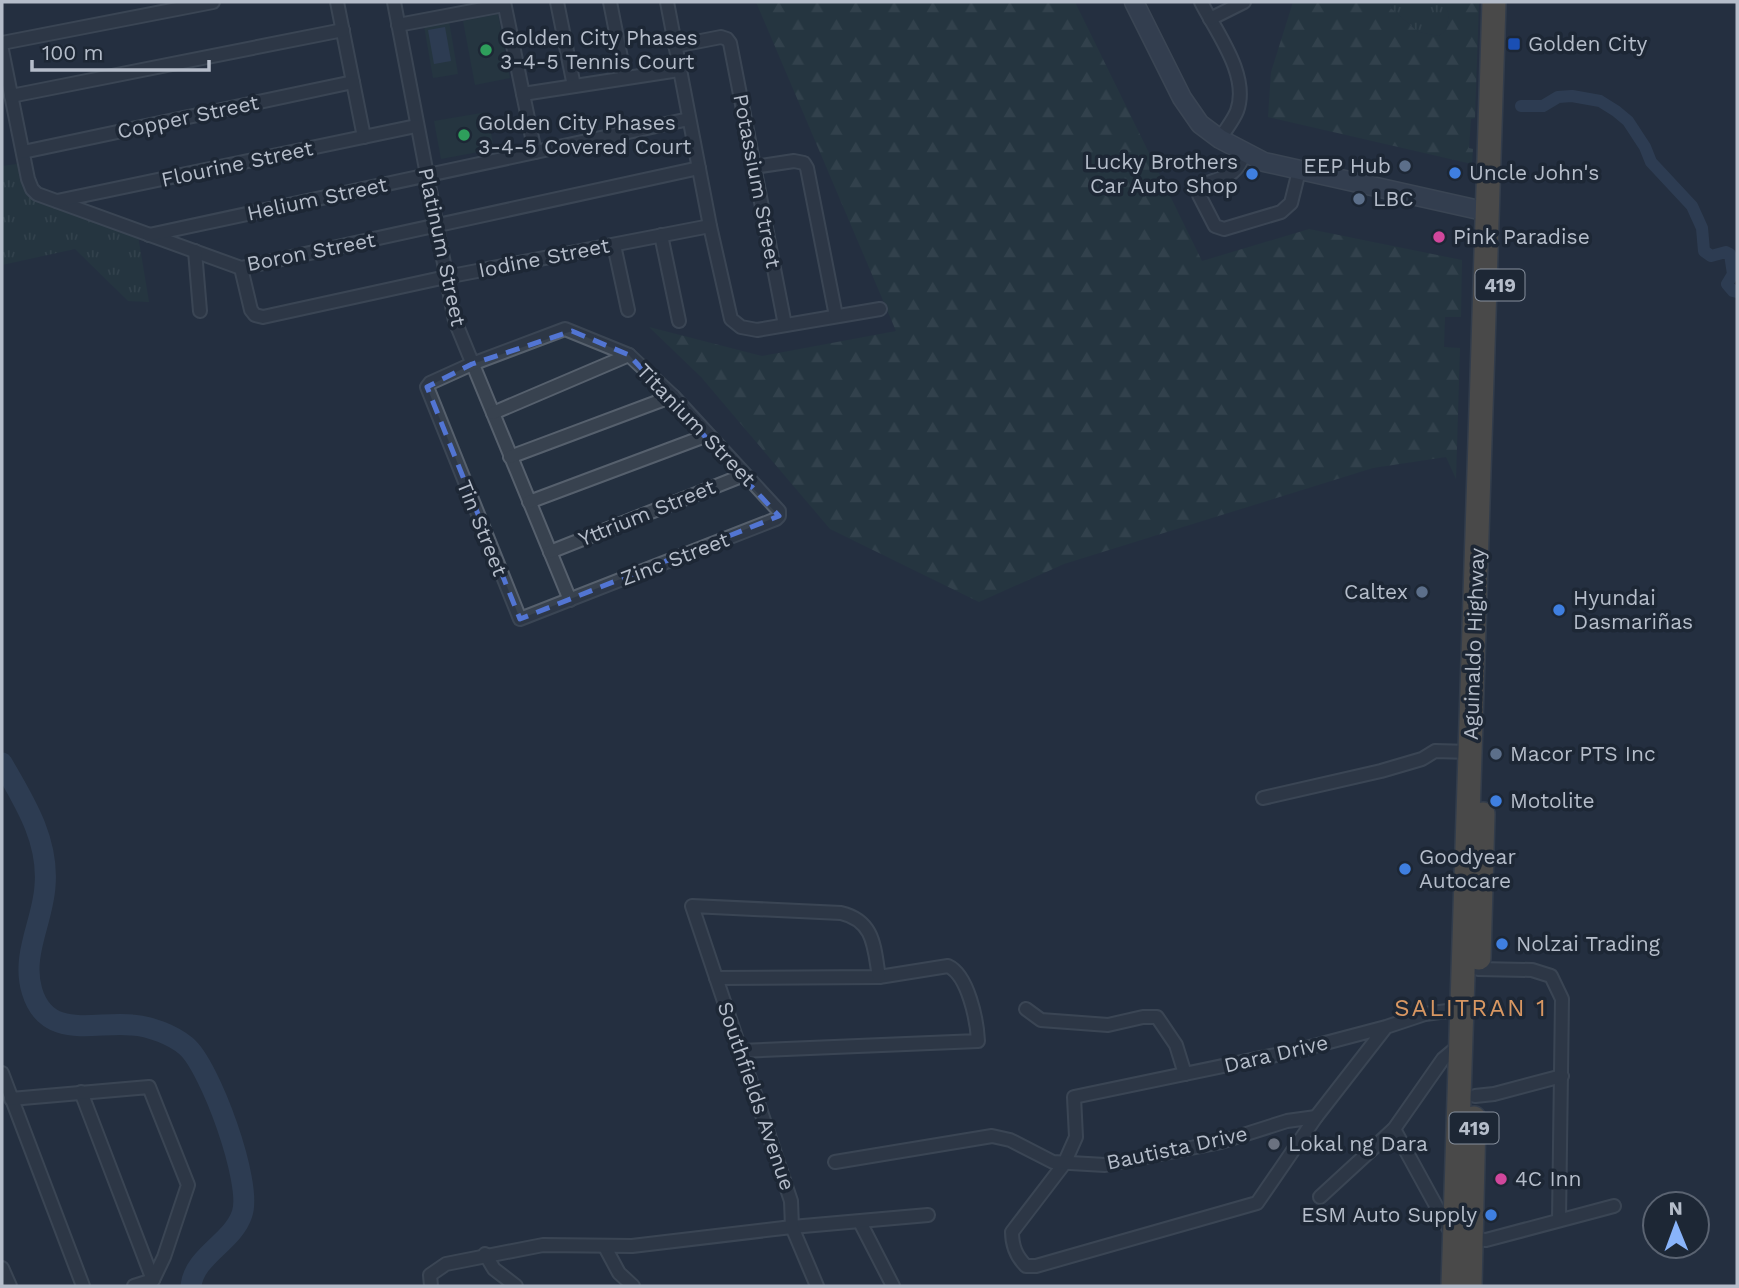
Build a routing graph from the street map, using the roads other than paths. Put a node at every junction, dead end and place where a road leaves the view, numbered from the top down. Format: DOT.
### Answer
graph roads {
  1 [pos="213,2"];
  2 [pos="337,2"];
  3 [pos="394,2"];
  4 [pos="557,2"];
  5 [pos="610,2"];
  6 [pos="667,2"];
  7 [pos="1134,2"];
  8 [pos="1201,2"];
  9 [pos="1244,2"];
  10 [pos="1494,2"];
  11 [pos="1510,2"];
  12 [pos="504,3"];
  13 [pos="451,8"];
  14 [pos="1210,19"];
  15 [pos="398,25"];
  16 [pos="343,30"];
  17 [pos="2,43"];
  18 [pos="675,46"];
  19 [pos="2,50"];
  20 [pos="679,70"];
  21 [pos="625,78"];
  22 [pos="353,82"];
  23 [pos="573,86"];
  24 [pos="523,94"];
  25 [pos="11,96"];
  26 [pos="689,119"];
  27 [pos="416,126"];
  28 [pos="364,137"];
  29 [pos="1220,139"];
  30 [pos="23,152"];
  31 [pos="535,152"];
  32 [pos="1244,154"];
  33 [pos="754,167"];
  34 [pos="699,168"];
  35 [pos="1299,171"];
  36 [pos="425,175"];
  37 [pos="57,201"];
  38 [pos="1488,212"];
  39 [pos="436,226"];
  40 [pos="710,226"];
  41 [pos="149,235"];
  42 [pos="661,235"];
  43 [pos="614,245"];
  44 [pos="195,251"];
  45 [pos="241,268"];
  46 [pos="446,277"];
  47 [pos="880,309"];
  48 [pos="628,310"];
  49 [pos="200,311"];
  50 [pos="836,316"];
  51 [pos="679,321"];
  52 [pos="785,325"];
  53 [pos="629,355"];
  54 [pos="472,364"];
  55 [pos="673,396"];
  56 [pos="492,413"];
  57 [pos="708,435"];
  58 [pos="510,457"];
  59 [pos="744,475"];
  60 [pos="529,502"];
  61 [pos="779,516"];
  62 [pos="1485,534"];
  63 [pos="550,552"];
  64 [pos="570,600"];
  65 [pos="1470,752"];
  66 [pos="1263,797"];
  67 [pos="1478,969"];
  68 [pos="879,977"];
  69 [pos="716,978"];
  70 [pos="1469,1008"];
  71 [pos="1026,1009"];
  72 [pos="1386,1027"];
  73 [pos="1461,1044"];
  74 [pos="741,1051"];
  75 [pos="2,1073"];
  76 [pos="1185,1074"];
  77 [pos="1562,1076"];
  78 [pos="80,1092"];
  79 [pos="1475,1096"];
  80 [pos="11,1099"];
  81 [pos="1316,1118"];
  82 [pos="1394,1129"];
  83 [pos="835,1162"];
  84 [pos="1064,1164"];
  85 [pos="1320,1197"];
  86 [pos="1614,1206"];
  87 [pos="928,1215"];
  88 [pos="1559,1220"];
  89 [pos="860,1222"];
  90 [pos="792,1227"];
  91 [pos="1463,1239"];
  92 [pos="605,1247"];
  93 [pos="485,1254"];
  94 [pos="2,1268"];
  95 [pos="153,1280"];
  96 [pos="10,1286"];
  97 [pos="83,1286"];
  98 [pos="134,1286"];
  99 [pos="430,1286"];
  100 [pos="516,1286"];
  101 [pos="633,1286"];
  102 [pos="817,1286"];
  103 [pos="893,1286"];
  104 [pos="1453,1286"];
  105 [pos="1470,1286"];
  1 -- 17 [label="street"];
  2 -- 16 [label="street"];
  3 -- 15 [label="street, Platinum Street"];
  4 -- 23 [label="street"];
  5 -- 21 [label="street"];
  6 -- 18 [label="street"];
  7 -- 29 [label="street"];
  8 -- 14 [label="street"];
  9 -- 14 [label="street"];
  10 -- 38 [label="highway, Aguinaldo Highway / 419"];
  11 -- 62 [label="highway, Aguinaldo Highway / 419"];
  12 -- 13 [label="street"];
  12 -- 24 [label="street"];
  13 -- 15 [label="street"];
  14 -- 29 [label="street"];
  15 -- 27 [label="street, Platinum Street"];
  16 -- 22 [label="street"];
  16 -- 25 [label="street"];
  18 -- 20 [label="street"];
  18 -- 33 [label="street, Potassium Street"];
  19 -- 25 [label="street, Boron Street"];
  20 -- 21 [label="street"];
  20 -- 26 [label="street"];
  21 -- 23 [label="street"];
  22 -- 28 [label="street"];
  22 -- 30 [label="street, Copper Street"];
  23 -- 24 [label="street"];
  24 -- 31 [label="street"];
  25 -- 30 [label="street, Boron Street"];
  26 -- 31 [label="street, Helium Street"];
  26 -- 34 [label="street"];
  27 -- 28 [label="street, Flourine Street"];
  27 -- 36 [label="street, Platinum Street"];
  28 -- 37 [label="street, Flourine Street"];
  29 -- 32 [label="street"];
  30 -- 37 [label="street, Boron Street"];
  31 -- 36 [label="street, Helium Street"];
  32 -- 35 [label="street"];
  32 -- 35 [label="street"];
  33 -- 50 [label="street"];
  33 -- 52 [label="street, Potassium Street"];
  34 -- 39 [label="street, Boron Street"];
  34 -- 40 [label="street"];
  35 -- 38 [label="street"];
  36 -- 39 [label="street, Platinum Street"];
  36 -- 41 [label="street, Helium Street"];
  37 -- 41 [label="street, Boron Street"];
  38 -- 62 [label="highway, Aguinaldo Highway / 419"];
  39 -- 45 [label="street, Boron Street"];
  39 -- 46 [label="street, Platinum Street"];
  40 -- 42 [label="street, Iodine Street"];
  40 -- 52 [label="street"];
  41 -- 44 [label="street, Boron Street"];
  42 -- 43 [label="street, Iodine Street"];
  42 -- 51 [label="street"];
  43 -- 46 [label="street, Iodine Street"];
  43 -- 48 [label="street"];
  44 -- 45 [label="street, Boron Street"];
  44 -- 49 [label="street"];
  45 -- 46 [label="street, Iodine Street"];
  46 -- 54 [label="street, Platinum Street"];
  47 -- 50 [label="street"];
  50 -- 52 [label="street"];
  53 -- 54 [label="street, Titanium Street"];
  53 -- 55 [label="street, Titanium Street"];
  53 -- 56 [label="street"];
  54 -- 56 [label="street, Platinum Street"];
  54 -- 64 [label="street, Tin Street"];
  55 -- 57 [label="street, Titanium Street"];
  55 -- 58 [label="street"];
  56 -- 58 [label="street, Platinum Street"];
  57 -- 59 [label="street, Titanium Street"];
  57 -- 60 [label="street"];
  58 -- 60 [label="street, Platinum Street"];
  59 -- 61 [label="street, Titanium Street"];
  59 -- 63 [label="street, Yttrium Street"];
  60 -- 63 [label="street, Platinum Street"];
  61 -- 64 [label="street, Zinc Street"];
  62 -- 65 [label="highway, Aguinaldo Highway / 419"];
  62 -- 67 [label="highway, Aguinaldo Highway / 419"];
  63 -- 64 [label="street, Platinum Street"];
  65 -- 66 [label="street"];
  65 -- 70 [label="highway, Aguinaldo Highway / 419"];
  67 -- 70 [label="highway, Aguinaldo Highway / 419"];
  67 -- 77 [label="street"];
  68 -- 69 [label="street"];
  68 -- 69 [label="street, Southfields Avenue"];
  68 -- 74 [label="street"];
  69 -- 74 [label="street, Southfields Avenue"];
  70 -- 72 [label="street, Dara Drive"];
  70 -- 73 [label="highway, Aguinaldo Highway / 419"];
  70 -- 79 [label="highway, Aguinaldo Highway / 419"];
  71 -- 76 [label="street"];
  72 -- 76 [label="street, Dara Drive"];
  72 -- 81 [label="street"];
  73 -- 82 [label="street"];
  73 -- 91 [label="highway, Aguinaldo Highway / 419"];
  74 -- 90 [label="street, Southfields Avenue"];
  75 -- 80 [label="street"];
  76 -- 84 [label="street, Dara Drive"];
  77 -- 79 [label="street"];
  77 -- 88 [label="street"];
  78 -- 80 [label="street"];
  78 -- 95 [label="street"];
  78 -- 95 [label="street"];
  79 -- 91 [label="highway, Aguinaldo Highway / 419"];
  80 -- 97 [label="street"];
  81 -- 84 [label="street, Bautista Drive"];
  81 -- 84 [label="street"];
  82 -- 85 [label="street"];
  82 -- 91 [label="street"];
  83 -- 84 [label="street, Bautista Drive"];
  86 -- 88 [label="street"];
  87 -- 89 [label="street"];
  88 -- 91 [label="street"];
  89 -- 90 [label="street"];
  89 -- 103 [label="street"];
  90 -- 92 [label="street"];
  90 -- 102 [label="street, Southfields Avenue"];
  91 -- 104 [label="highway, Aguinaldo Highway / 419"];
  91 -- 105 [label="highway, Aguinaldo Highway / 419"];
  92 -- 93 [label="street"];
  92 -- 101 [label="street"];
  93 -- 99 [label="street"];
  93 -- 100 [label="street"];
  94 -- 96 [label="street"];
  95 -- 98 [label="street"];
}
